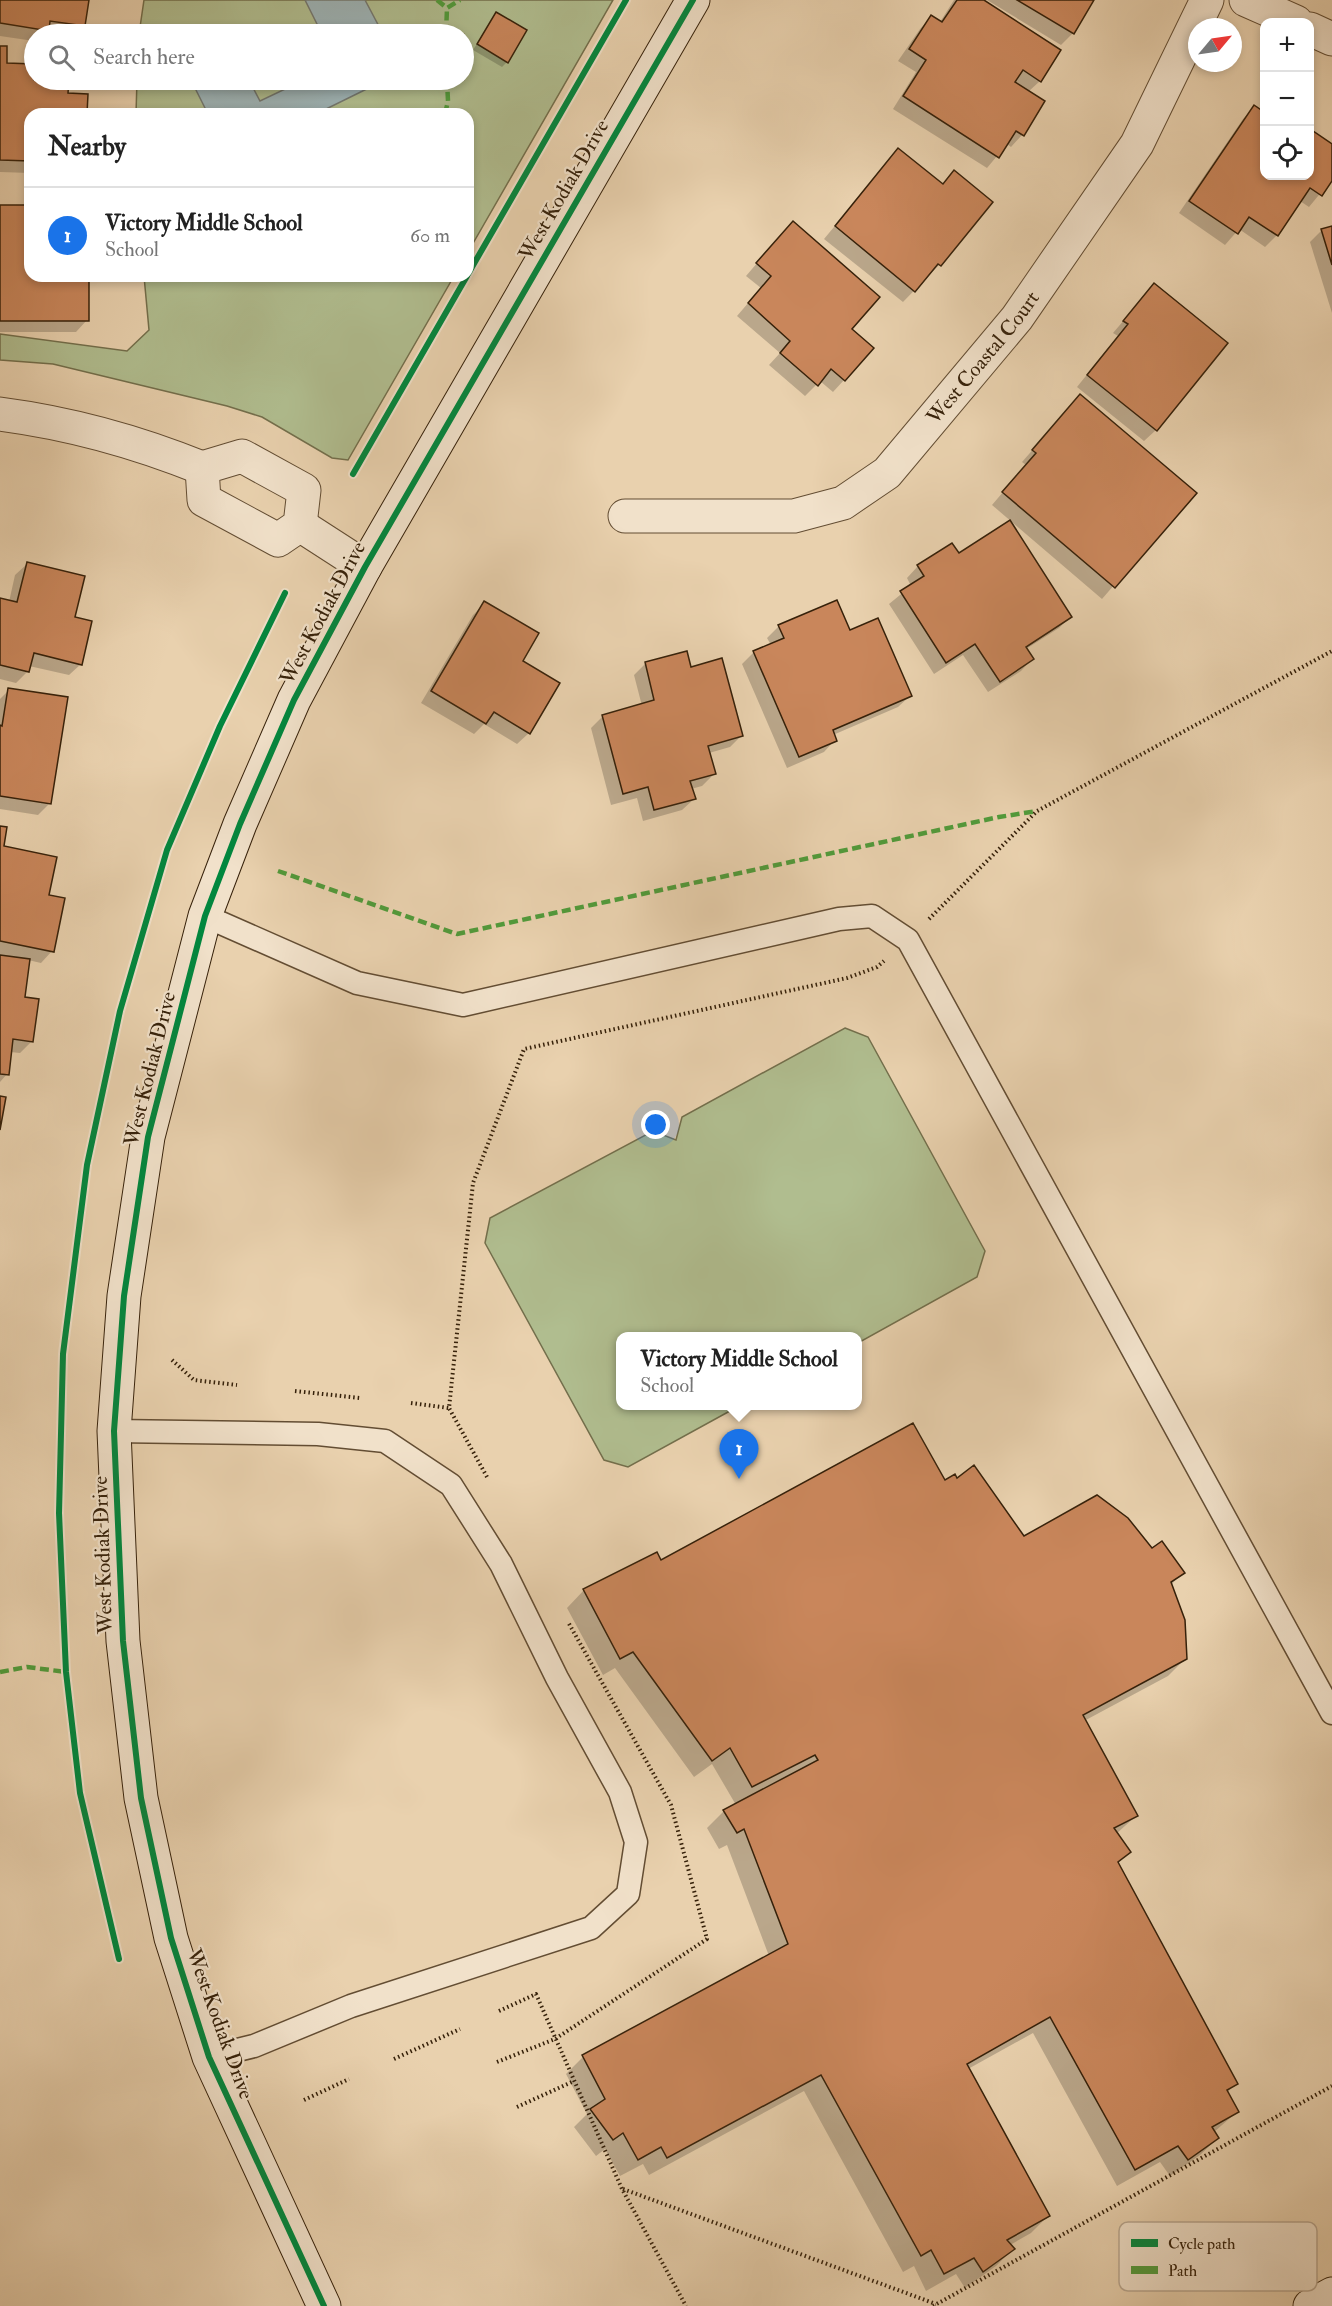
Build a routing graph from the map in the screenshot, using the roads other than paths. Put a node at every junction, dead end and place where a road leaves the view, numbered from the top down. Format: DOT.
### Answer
graph roads {
  1 [pos="693,0"];
  2 [pos="1207,0"];
  3 [pos="1246,0"];
  4 [pos="1287,18"];
  5 [pos="1314,31"];
  6 [pos="1332,39"];
  7 [pos="0,414"];
  8 [pos="202,468"];
  9 [pos="626,516"];
  10 [pos="300,525"];
  11 [pos="365,567"];
  12 [pos="205,916"];
  13 [pos="114,1431"];
  14 [pos="1332,1713"];
  15 [pos="209,2057"];
  16 [pos="1332,2294"];
  17 [pos="324,2306"];
  18 [pos="1310,2306"];
  1 -- 11 [label="street, West Kodiak Drive"];
  2 -- 9 [label="street, West Coastal Court"];
  3 -- 4 [label="street"];
  5 -- 6 [label="street"];
  7 -- 8 [label="street"];
  8 -- 10 [label="street"];
  8 -- 10 [label="street"];
  10 -- 11 [label="street"];
  11 -- 12 [label="street, West Kodiak Drive"];
  12 -- 13 [label="street, West Kodiak Drive"];
  12 -- 14 [label="lane"];
  13 -- 15 [label="street, West Kodiak Drive"];
  13 -- 15 [label="lane"];
  15 -- 17 [label="street, West Kodiak Drive"];
  16 -- 18 [label="street"];
}
